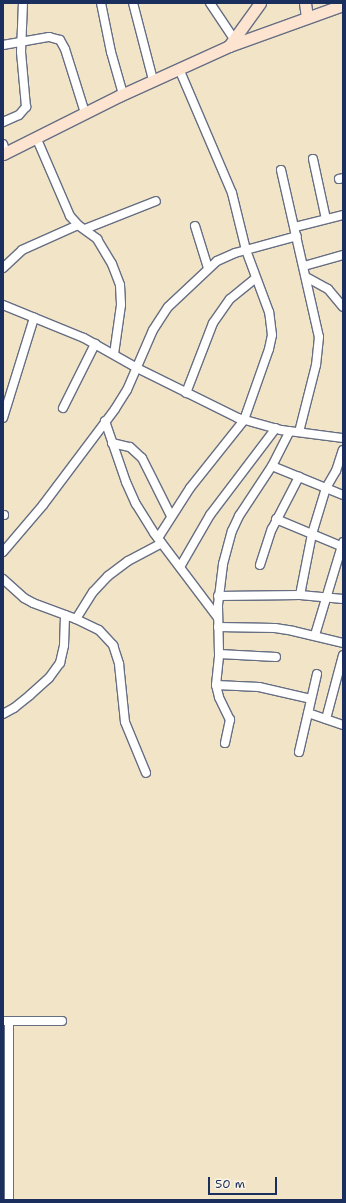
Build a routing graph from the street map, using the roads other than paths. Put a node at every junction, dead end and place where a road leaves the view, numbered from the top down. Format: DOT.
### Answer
graph roads {
  1 [pos="23,3"];
  2 [pos="101,3"];
  3 [pos="133,3"];
  4 [pos="210,3"];
  5 [pos="260,3"];
  6 [pos="305,3"];
  7 [pos="342,7"];
  8 [pos="307,17"];
  9 [pos="22,42"];
  10 [pos="232,43"];
  11 [pos="3,45"];
  12 [pos="179,69"];
  13 [pos="153,80"];
  14 [pos="123,94"];
  15 [pos="85,113"];
  16 [pos="3,122"];
  17 [pos="36,137"];
  18 [pos="4,150"];
  19 [pos="313,159"];
  20 [pos="281,170"];
  21 [pos="156,201"];
  22 [pos="343,215"];
  23 [pos="326,219"];
  24 [pos="195,226"];
  25 [pos="81,227"];
  26 [pos="294,227"];
  27 [pos="297,236"];
  28 [pos="246,250"];
  29 [pos="343,255"];
  30 [pos="304,266"];
  31 [pos="3,268"];
  32 [pos="208,268"];
  33 [pos="306,277"];
  34 [pos="256,278"];
  35 [pos="343,293"];
  36 [pos="334,296"];
  37 [pos="3,305"];
  38 [pos="343,307"];
  39 [pos="34,318"];
  40 [pos="95,344"];
  41 [pos="114,354"];
  42 [pos="137,368"];
  43 [pos="186,393"];
  44 [pos="62,408"];
  45 [pos="3,418"];
  46 [pos="244,420"];
  47 [pos="105,421"];
  48 [pos="276,428"];
  49 [pos="290,431"];
  50 [pos="299,432"];
  51 [pos="343,438"];
  52 [pos="112,443"];
  53 [pos="343,450"];
  54 [pos="272,466"];
  55 [pos="299,477"];
  56 [pos="326,488"];
  57 [pos="343,495"];
  58 [pos="171,516"];
  59 [pos="276,519"];
  60 [pos="312,534"];
  61 [pos="160,540"];
  62 [pos="343,545"];
  63 [pos="3,552"];
  64 [pos="260,565"];
  65 [pos="180,567"];
  66 [pos="3,579"];
  67 [pos="300,595"];
  68 [pos="218,596"];
  69 [pos="327,596"];
  70 [pos="343,599"];
  71 [pos="65,615"];
  72 [pos="218,618"];
  73 [pos="76,619"];
  74 [pos="218,628"];
  75 [pos="315,635"];
  76 [pos="343,643"];
  77 [pos="219,654"];
  78 [pos="343,656"];
  79 [pos="276,657"];
  80 [pos="317,674"];
  81 [pos="216,685"];
  82 [pos="311,699"];
  83 [pos="308,713"];
  84 [pos="3,714"];
  85 [pos="326,719"];
  86 [pos="343,725"];
  87 [pos="225,743"];
  88 [pos="299,752"];
  89 [pos="146,773"];
  90 [pos="6,1021"];
  91 [pos="62,1022"];
  92 [pos="9,1200"];
  1 -- 9 [label="street"];
  2 -- 14 [label="street"];
  3 -- 13 [label="street"];
  4 -- 10 [label="street"];
  5 -- 10 [label="main road"];
  6 -- 8 [label="main road"];
  7 -- 8 [label="main road"];
  8 -- 10 [label="main road"];
  9 -- 11 [label="street"];
  9 -- 15 [label="street"];
  9 -- 16 [label="street"];
  10 -- 12 [label="main road"];
  12 -- 13 [label="main road"];
  12 -- 28 [label="street"];
  13 -- 14 [label="main road"];
  14 -- 15 [label="main road"];
  15 -- 17 [label="main road"];
  17 -- 18 [label="main road"];
  17 -- 25 [label="street"];
  19 -- 23 [label="street"];
  20 -- 26 [label="street"];
  21 -- 25 [label="street"];
  22 -- 23 [label="street"];
  23 -- 26 [label="street"];
  24 -- 32 [label="street"];
  25 -- 31 [label="street"];
  25 -- 41 [label="street"];
  26 -- 27 [label="street"];
  27 -- 28 [label="street"];
  27 -- 30 [label="street"];
  28 -- 32 [label="street"];
  28 -- 34 [label="street"];
  29 -- 30 [label="street"];
  30 -- 33 [label="street"];
  32 -- 42 [label="street"];
  33 -- 36 [label="street"];
  33 -- 50 [label="street"];
  34 -- 43 [label="street"];
  34 -- 46 [label="street"];
  35 -- 36 [label="street"];
  36 -- 38 [label="street"];
  37 -- 39 [label="street"];
  39 -- 40 [label="street"];
  39 -- 45 [label="street"];
  40 -- 41 [label="street"];
  40 -- 44 [label="street"];
  41 -- 42 [label="street"];
  42 -- 43 [label="street"];
  42 -- 47 [label="street"];
  43 -- 46 [label="street"];
  46 -- 48 [label="street"];
  46 -- 58 [label="street"];
  47 -- 52 [label="street"];
  47 -- 63 [label="street"];
  48 -- 49 [label="street"];
  48 -- 65 [label="street"];
  49 -- 50 [label="street"];
  49 -- 54 [label="street"];
  50 -- 51 [label="street"];
  52 -- 58 [label="street"];
  52 -- 61 [label="street"];
  53 -- 56 [label="street"];
  54 -- 55 [label="street"];
  54 -- 68 [label="street"];
  55 -- 56 [label="street"];
  55 -- 59 [label="street"];
  56 -- 57 [label="street"];
  56 -- 60 [label="street"];
  58 -- 61 [label="street"];
  59 -- 60 [label="street"];
  59 -- 64 [label="street"];
  60 -- 62 [label="street"];
  60 -- 67 [label="street"];
  61 -- 65 [label="street"];
  61 -- 73 [label="street"];
  62 -- 69 [label="street"];
  65 -- 72 [label="street"];
  66 -- 71 [label="street"];
  67 -- 68 [label="street"];
  67 -- 69 [label="street"];
  68 -- 72 [label="street"];
  69 -- 70 [label="street"];
  69 -- 75 [label="street"];
  71 -- 73 [label="street"];
  71 -- 84 [label="street"];
  72 -- 74 [label="street"];
  73 -- 89 [label="street"];
  74 -- 75 [label="street"];
  74 -- 77 [label="street"];
  75 -- 76 [label="street"];
  77 -- 79 [label="street"];
  77 -- 81 [label="street"];
  78 -- 85 [label="street"];
  80 -- 82 [label="street"];
  81 -- 82 [label="street"];
  81 -- 87 [label="street"];
  82 -- 83 [label="street"];
  83 -- 85 [label="street"];
  83 -- 88 [label="street"];
  85 -- 86 [label="street"];
  90 -- 91 [label="street"];
  90 -- 92 [label="street"];
}
